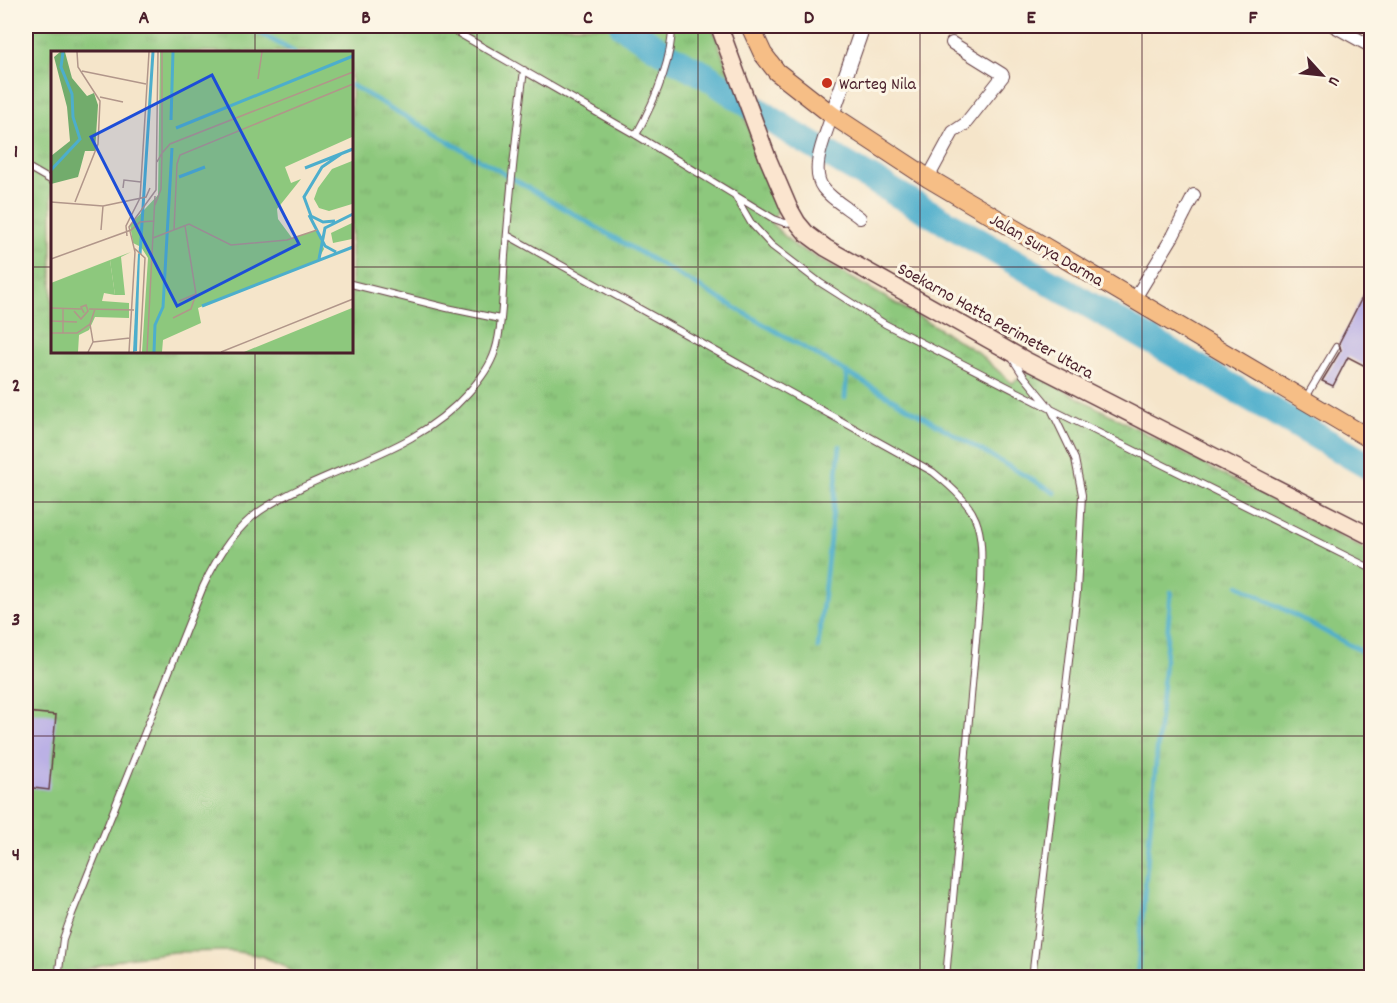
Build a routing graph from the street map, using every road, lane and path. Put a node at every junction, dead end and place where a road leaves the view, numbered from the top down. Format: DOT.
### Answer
graph roads {
  1 [pos="446,26"];
  2 [pos="672,26"];
  3 [pos="719,26"];
  4 [pos="750,26"];
  5 [pos="863,26"];
  6 [pos="1334,26"];
  7 [pos="29,28"];
  8 [pos="952,43"];
  9 [pos="1371,47"];
  10 [pos="26,68"];
  11 [pos="524,70"];
  12 [pos="832,115"];
  13 [pos="636,135"];
  14 [pos="26,166"];
  15 [pos="928,178"];
  16 [pos="51,180"];
  17 [pos="734,194"];
  18 [pos="1194,195"];
  19 [pos="860,218"];
  20 [pos="797,222"];
  21 [pos="507,235"];
  22 [pos="352,284"];
  23 [pos="1134,300"];
  24 [pos="500,319"];
  25 [pos="1336,347"];
  26 [pos="1006,350"];
  27 [pos="1305,400"];
  28 [pos="1051,409"];
  29 [pos="1369,433"];
  30 [pos="1371,537"];
  31 [pos="1371,569"];
  32 [pos="58,978"];
  33 [pos="946,978"];
  34 [pos="1032,978"];
  1 -- 11 [label="lane"];
  2 -- 13 [label="lane"];
  3 -- 20 [label="main road, Soekarno Hatta Perimeter Utara"];
  4 -- 12 [label="main road, Jalan Surya Darma"];
  5 -- 12 [label="street"];
  6 -- 9 [label="street"];
  7 -- 10 [label="lane"];
  8 -- 15 [label="street"];
  11 -- 13 [label="lane"];
  11 -- 21 [label="lane"];
  12 -- 15 [label="main road, Jalan Surya Darma"];
  12 -- 19 [label="street"];
  13 -- 17 [label="lane"];
  14 -- 16 [label="lane"];
  15 -- 23 [label="main road, Jalan Surya Darma"];
  17 -- 20 [label="lane"];
  17 -- 28 [label="lane"];
  18 -- 23 [label="street"];
  20 -- 26 [label="main road, Soekarno Hatta Perimeter Utara"];
  21 -- 24 [label="lane"];
  21 -- 33 [label="lane"];
  22 -- 24 [label="lane"];
  23 -- 27 [label="main road, Jalan Surya Darma"];
  24 -- 32 [label="lane"];
  25 -- 27 [label="lane"];
  26 -- 28 [label="lane"];
  26 -- 30 [label="main road, Soekarno Hatta Perimeter Utara"];
  27 -- 29 [label="main road, Jalan Surya Darma"];
  28 -- 31 [label="lane"];
  28 -- 34 [label="lane"];
}
